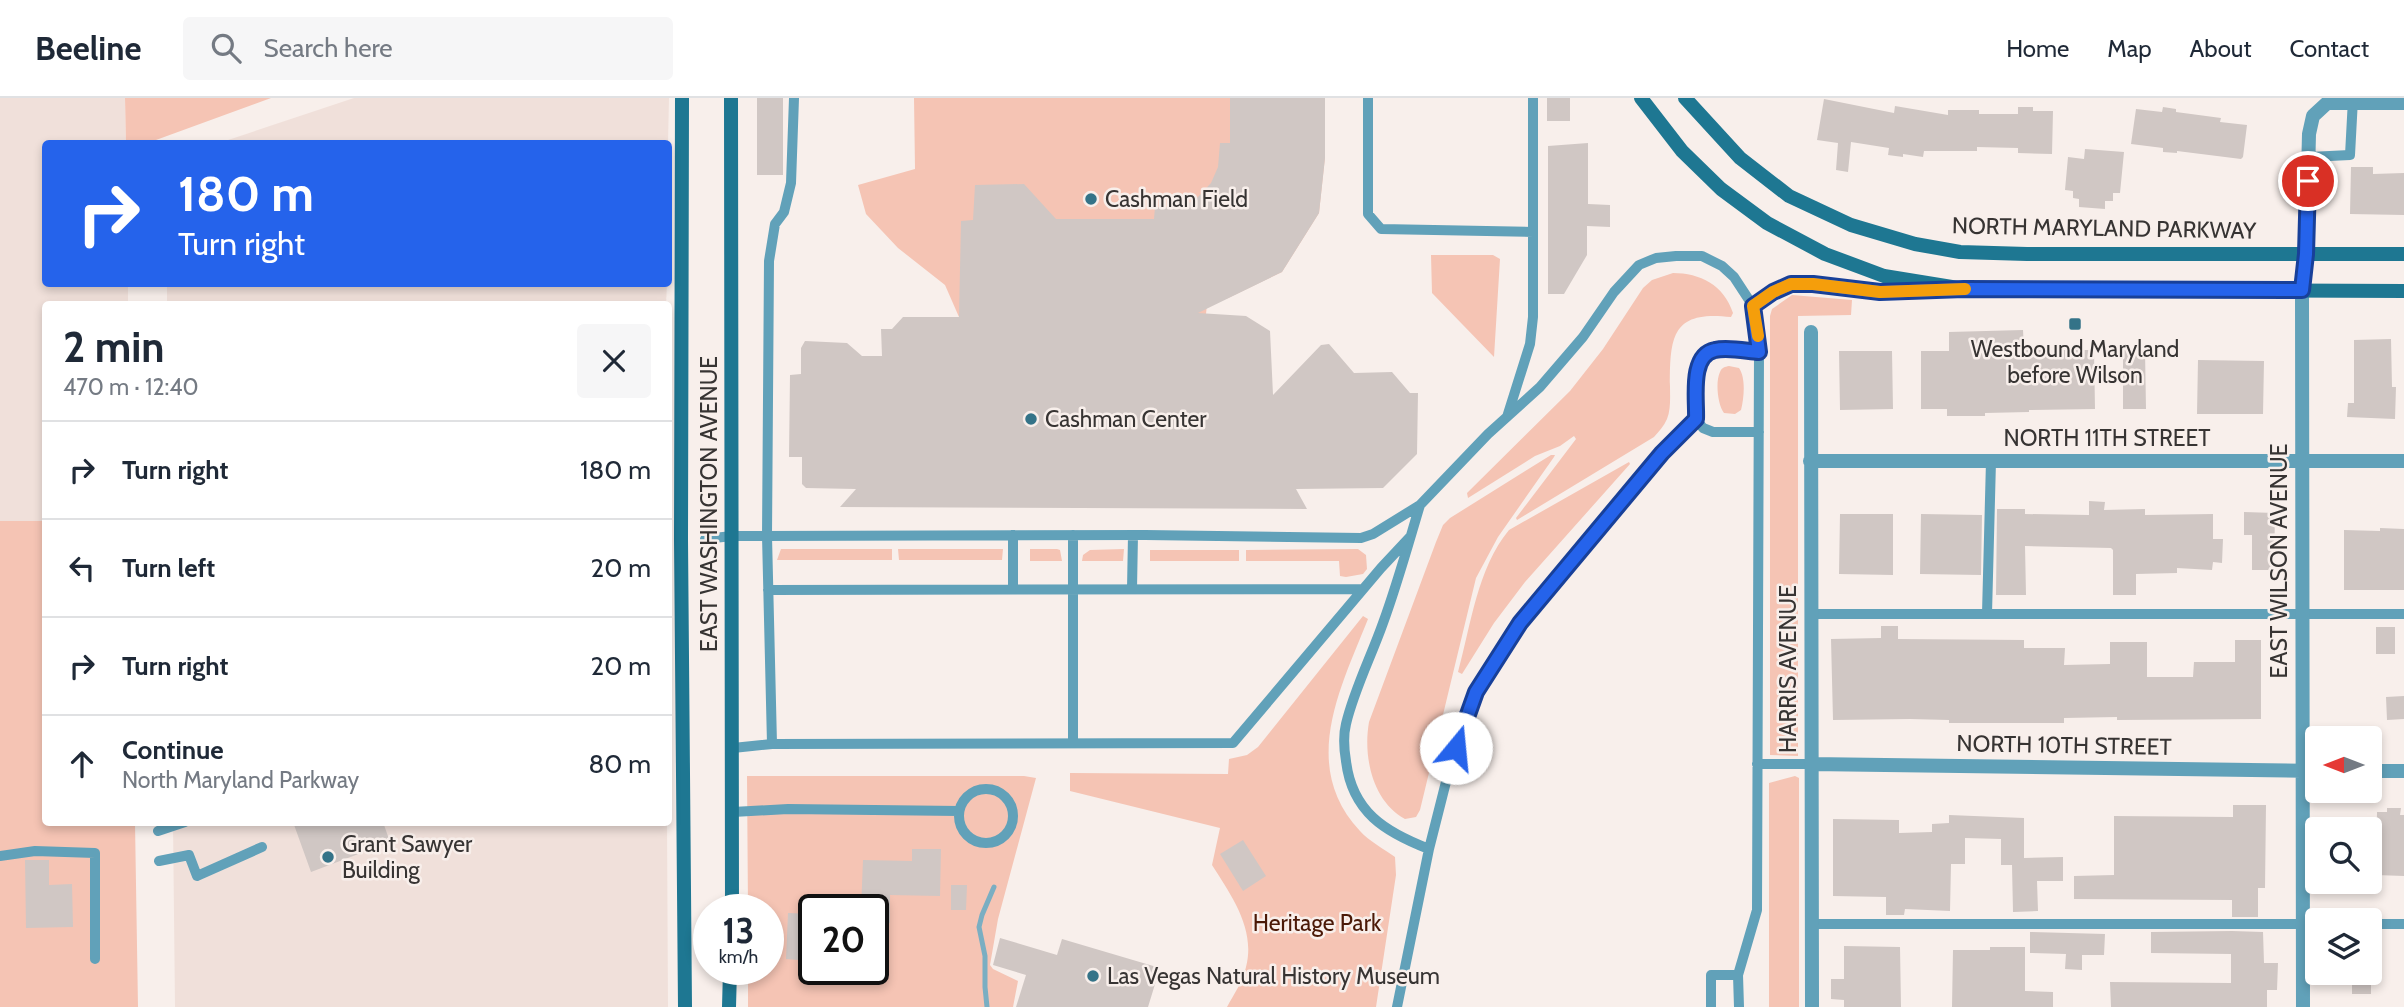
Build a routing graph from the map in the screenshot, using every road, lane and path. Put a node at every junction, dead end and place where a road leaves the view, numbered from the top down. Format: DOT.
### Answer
graph roads {
  1 [pos="682,98"];
  2 [pos="731,98"];
  3 [pos="794,98"];
  4 [pos="1368,98"];
  5 [pos="1533,98"];
  6 [pos="1641,98"];
  7 [pos="1685,98"];
  8 [pos="2353,101"];
  9 [pos="2404,103"];
  10 [pos="2309,157"];
  11 [pos="1533,232"];
  12 [pos="2306,254"];
  13 [pos="2404,254"];
  14 [pos="1964,289"];
  15 [pos="2302,290"];
  16 [pos="2404,291"];
  17 [pos="1753,306"];
  18 [pos="1811,332"];
  19 [pos="1759,352"];
  20 [pos="1506,417"];
  21 [pos="1696,419"];
  22 [pos="1759,432"];
  23 [pos="2302,460"];
  24 [pos="1810,461"];
  25 [pos="1992,461"];
  26 [pos="2404,461"];
  27 [pos="1420,505"];
  28 [pos="1073,535"];
  29 [pos="1133,535"];
  30 [pos="732,536"];
  31 [pos="767,536"];
  32 [pos="1013,536"];
  33 [pos="1410,537"];
  34 [pos="705,539"];
  35 [pos="1013,589"];
  36 [pos="1075,589"];
  37 [pos="1132,589"];
  38 [pos="1363,589"];
  39 [pos="768,590"];
  40 [pos="2302,613"];
  41 [pos="1810,614"];
  42 [pos="1987,614"];
  43 [pos="2404,614"];
  44 [pos="2308,726"];
  45 [pos="1073,743"];
  46 [pos="772,744"];
  47 [pos="733,748"];
  48 [pos="1757,764"];
  49 [pos="1811,764"];
  50 [pos="2305,771"];
  51 [pos="2382,771"];
  52 [pos="2404,771"];
  53 [pos="2310,803"];
  54 [pos="959,811"];
  55 [pos="733,812"];
  56 [pos="173,826"];
  57 [pos="158,831"];
  58 [pos="262,848"];
  59 [pos="1429,849"];
  60 [pos="0,856"];
  61 [pos="159,861"];
  62 [pos="732,894"];
  63 [pos="2310,908"];
  64 [pos="1811,924"];
  65 [pos="2305,924"];
  66 [pos="2382,925"];
  67 [pos="2404,925"];
  68 [pos="95,959"];
  69 [pos="1738,975"];
  70 [pos="2305,983"];
  71 [pos="730,985"];
  72 [pos="685,1007"];
  73 [pos="729,1007"];
  74 [pos="1397,1007"];
  75 [pos="1711,1007"];
  76 [pos="1739,1007"];
  77 [pos="1812,1007"];
  78 [pos="2303,1007"];
  1 -- 72 [label="main road, EAST WASHINGTON AVENUE"];
  2 -- 30 [label="main road, EAST WASHINGTON AVENUE"];
  3 -- 31 [label="lane"];
  4 -- 11 [label="lane"];
  5 -- 11 [label="lane"];
  6 -- 14 [label="main road"];
  7 -- 12 [label="main road, NORTH MARYLAND PARKWAY"];
  8 -- 9 [label="street"];
  8 -- 10 [label="street, EAST WILSON AVENUE"];
  8 -- 10 [label="lane"];
  10 -- 12 [label="street, EAST WILSON AVENUE"];
  11 -- 20 [label="lane"];
  12 -- 13 [label="main road, NORTH MARYLAND PARKWAY"];
  12 -- 15 [label="street, EAST WILSON AVENUE"];
  14 -- 15 [label="main road"];
  14 -- 17 [label="lane"];
  15 -- 16 [label="main road"];
  15 -- 23 [label="street, EAST WILSON AVENUE"];
  17 -- 19 [label="lane"];
  17 -- 20 [label="lane"];
  18 -- 24 [label="street, HARRIS AVENUE"];
  19 -- 21 [label="lane"];
  19 -- 22 [label="lane"];
  20 -- 27 [label="lane"];
  21 -- 22 [label="lane"];
  21 -- 59 [label="lane"];
  22 -- 48 [label="lane"];
  23 -- 25 [label="street, NORTH 11TH STREET"];
  23 -- 26 [label="street, NORTH 11TH STREET"];
  23 -- 40 [label="street, EAST WILSON AVENUE"];
  24 -- 25 [label="street, NORTH 11TH STREET"];
  24 -- 41 [label="street, HARRIS AVENUE"];
  25 -- 42 [label="lane"];
  27 -- 29 [label="lane"];
  27 -- 33 [label="lane"];
  28 -- 29 [label="lane"];
  28 -- 32 [label="lane"];
  28 -- 36 [label="lane"];
  29 -- 37 [label="lane"];
  30 -- 31 [label="lane"];
  30 -- 34 [label="lane"];
  30 -- 47 [label="main road, EAST WASHINGTON AVENUE"];
  31 -- 32 [label="lane"];
  31 -- 39 [label="lane"];
  32 -- 35 [label="lane"];
  33 -- 38 [label="lane"];
  33 -- 59 [label="lane"];
  35 -- 36 [label="lane"];
  35 -- 39 [label="lane"];
  36 -- 37 [label="lane"];
  36 -- 45 [label="lane"];
  37 -- 38 [label="lane"];
  38 -- 45 [label="lane"];
  39 -- 46 [label="lane"];
  40 -- 42 [label="lane"];
  40 -- 43 [label="lane"];
  40 -- 44 [label="street, EAST WILSON AVENUE"];
  41 -- 42 [label="lane"];
  41 -- 49 [label="street, HARRIS AVENUE"];
  45 -- 46 [label="lane"];
  46 -- 47 [label="lane"];
  47 -- 55 [label="main road, EAST WASHINGTON AVENUE"];
  48 -- 49 [label="lane"];
  48 -- 69 [label="lane"];
  49 -- 50 [label="street, NORTH 10TH STREET"];
  49 -- 64 [label="street, HARRIS AVENUE"];
  51 -- 52 [label="street"];
  53 -- 63 [label="street, EAST WILSON AVENUE"];
  54 -- 54 [label="lane"];
  54 -- 55 [label="lane"];
  55 -- 62 [label="main road, EAST WASHINGTON AVENUE"];
  56 -- 57 [label="lane"];
  58 -- 61 [label="lane"];
  59 -- 74 [label="lane"];
  60 -- 68 [label="lane"];
  64 -- 65 [label="lane"];
  64 -- 77 [label="street, HARRIS AVENUE"];
  66 -- 67 [label="lane"];
  69 -- 75 [label="lane"];
  69 -- 76 [label="lane"];
  70 -- 78 [label="street, EAST WILSON AVENUE"];
  71 -- 73 [label="main road"];
}
